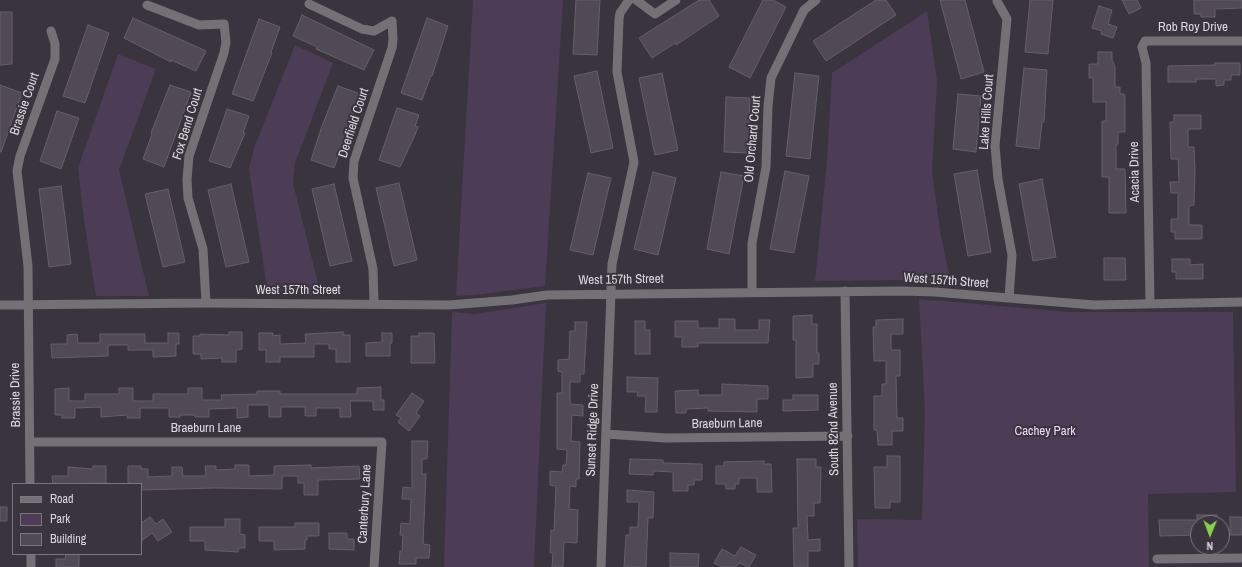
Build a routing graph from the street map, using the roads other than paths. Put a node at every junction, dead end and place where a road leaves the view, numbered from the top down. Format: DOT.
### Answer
graph roads {
  1 [pos="629,0"];
  2 [pos="636,0"];
  3 [pos="676,0"];
  4 [pos="816,0"];
  5 [pos="997,1"];
  6 [pos="309,4"];
  7 [pos="147,5"];
  8 [pos="51,31"];
  9 [pos="1145,41"];
  10 [pos="1242,41"];
  11 [pos="845,291"];
  12 [pos="752,292"];
  13 [pos="612,293"];
  14 [pos="1009,298"];
  15 [pos="1242,302"];
  16 [pos="206,303"];
  17 [pos="374,304"];
  18 [pos="1150,304"];
  19 [pos="0,305"];
  20 [pos="28,305"];
  21 [pos="606,434"];
  22 [pos="848,436"];
  23 [pos="30,442"];
  24 [pos="382,442"];
  25 [pos="30,483"];
  26 [pos="31,555"];
  27 [pos="1242,558"];
  28 [pos="1157,559"];
  29 [pos="31,567"];
  30 [pos="374,567"];
  31 [pos="601,567"];
  32 [pos="849,567"];
  1 -- 13 [label="street, Sunset Ridge Drive"];
  2 -- 3 [label="street"];
  4 -- 12 [label="street, Old Orchard Court"];
  5 -- 14 [label="street, Lake Hills Court"];
  6 -- 17 [label="street, Deerfield Court"];
  7 -- 16 [label="street, Fox Bend Court"];
  8 -- 20 [label="street, Brassie Court"];
  9 -- 10 [label="street, Rob Roy Drive"];
  9 -- 18 [label="street, Acacia Drive"];
  11 -- 12 [label="street, West 157th Street"];
  11 -- 14 [label="street, West 157th Street"];
  11 -- 22 [label="street, South 82nd Avenue"];
  12 -- 13 [label="street, West 157th Street"];
  13 -- 17 [label="street, West 157th Street"];
  13 -- 21 [label="street, Sunset Ridge Drive"];
  14 -- 18 [label="street, West 157th Street"];
  15 -- 18 [label="street, West 157th Street"];
  16 -- 17 [label="street, West 157th Street"];
  16 -- 20 [label="street, West 157th Street"];
  19 -- 20 [label="street, West 157th Street"];
  20 -- 23 [label="street, Brassie Drive"];
  21 -- 22 [label="street, Braeburn Lane"];
  21 -- 31 [label="street, Sunset Ridge Drive"];
  22 -- 32 [label="street, South 82nd Avenue"];
  23 -- 24 [label="street, Braeburn Lane"];
  23 -- 25 [label="street, Brassie Drive"];
  24 -- 30 [label="street, Canterbury Lane"];
  26 -- 29 [label="street"];
  27 -- 28 [label="street"];
}
